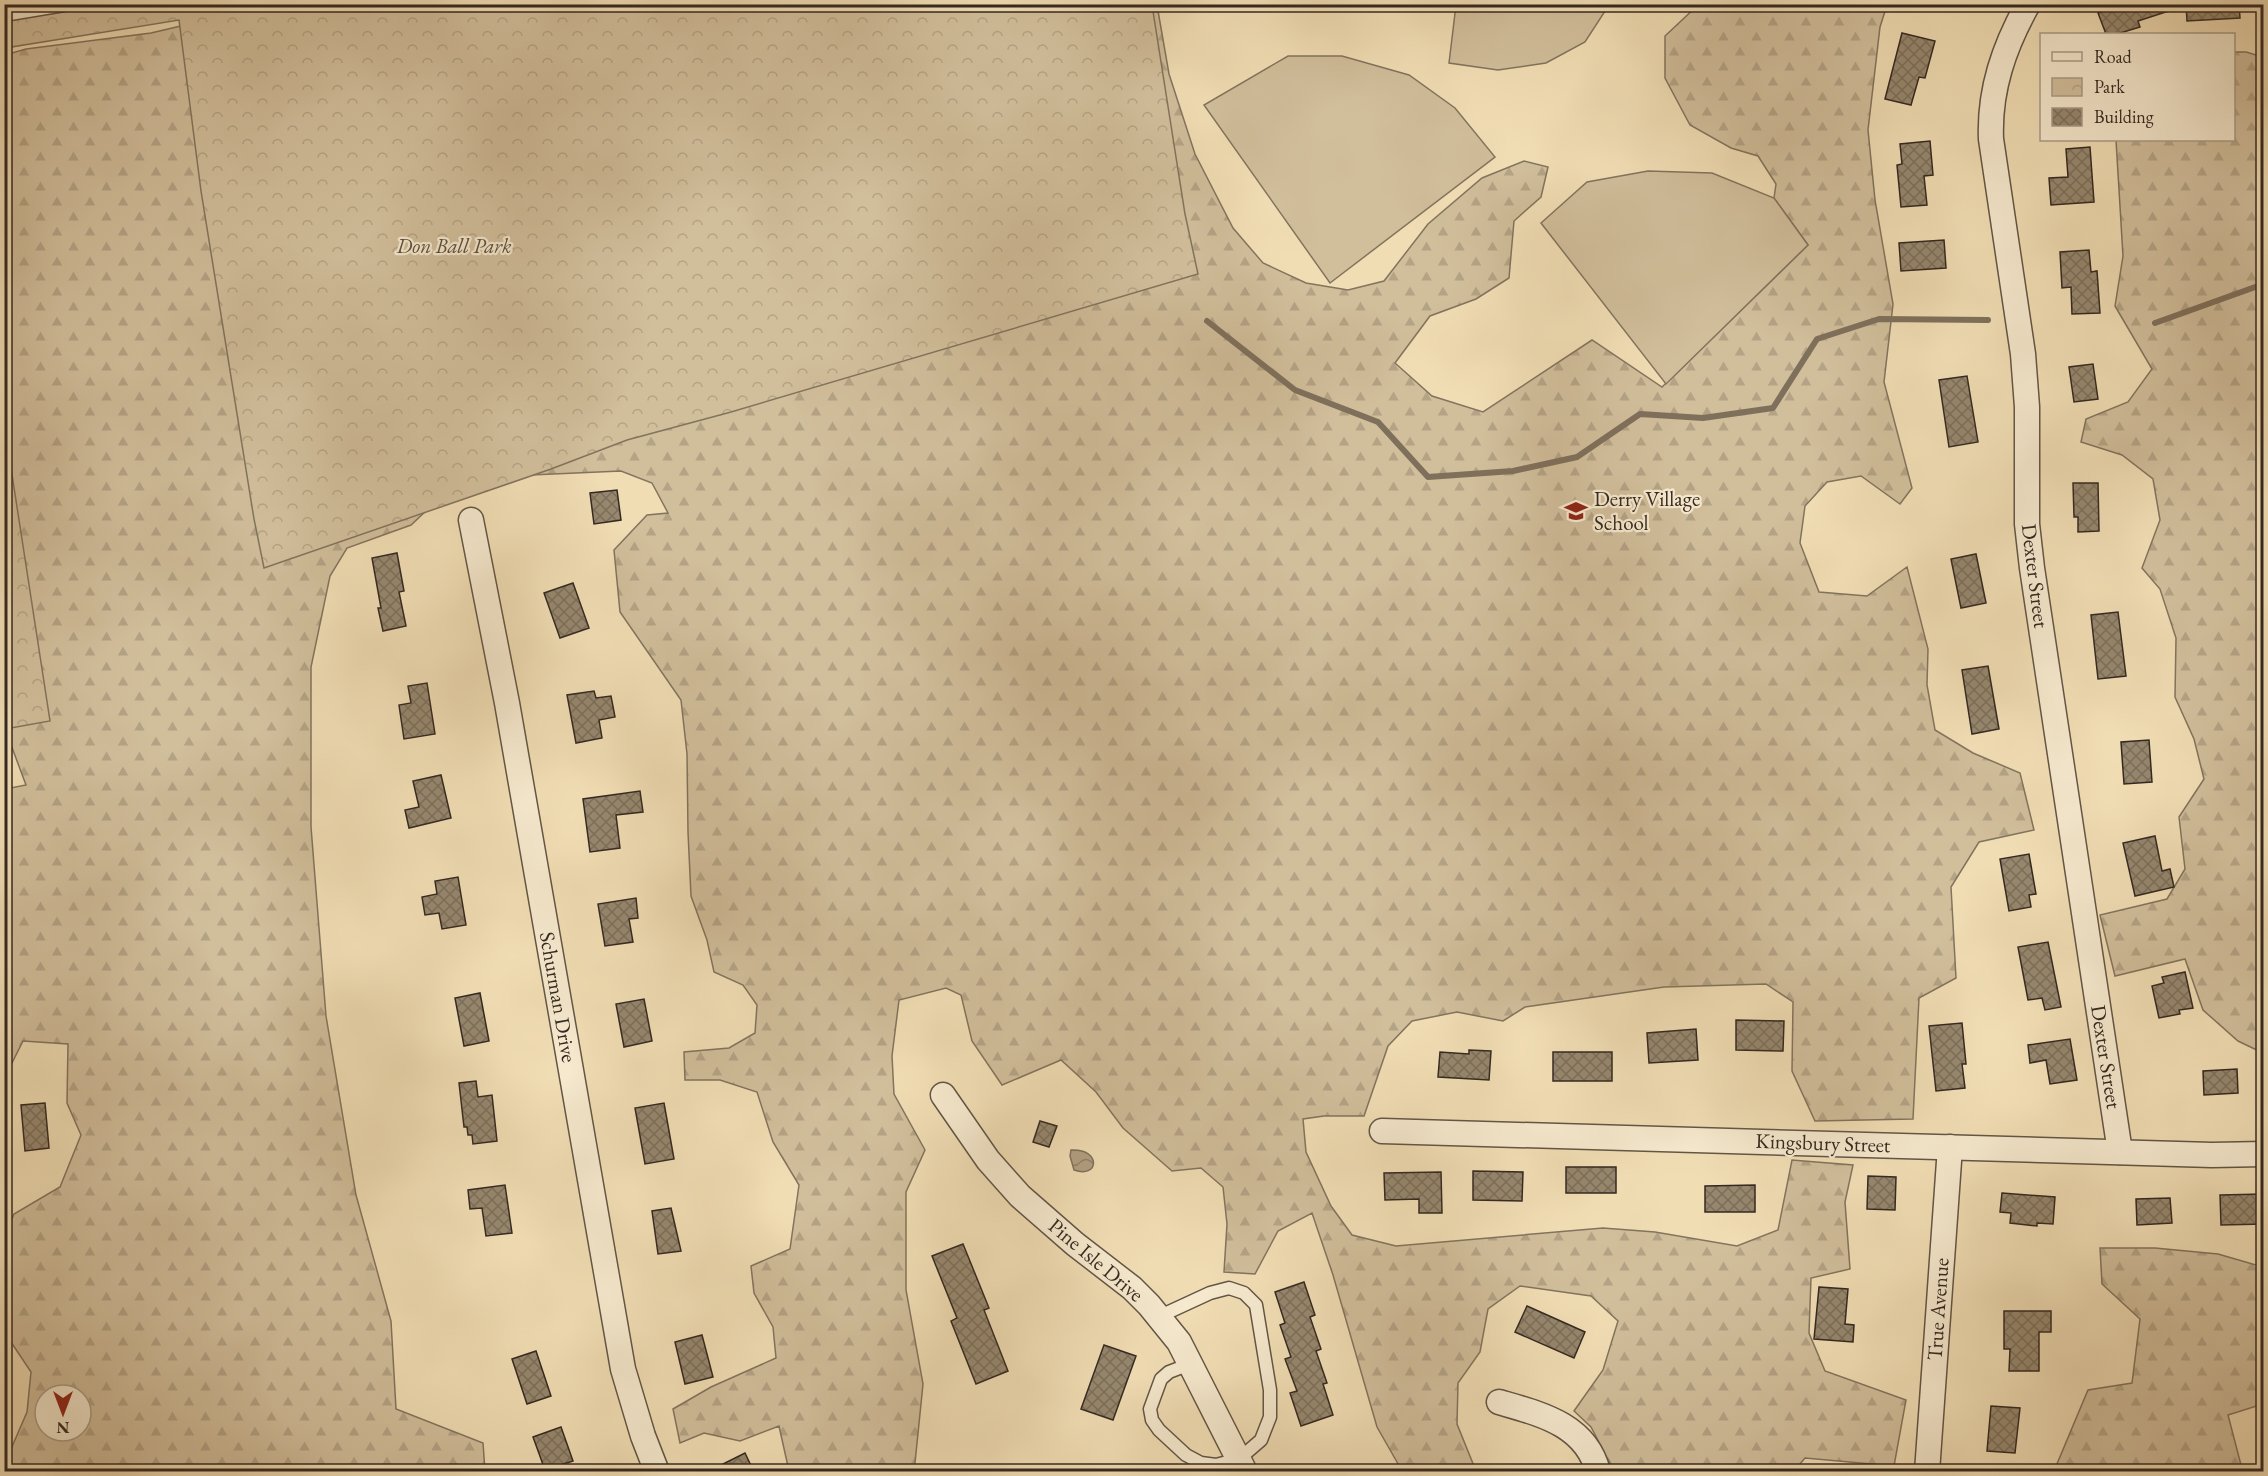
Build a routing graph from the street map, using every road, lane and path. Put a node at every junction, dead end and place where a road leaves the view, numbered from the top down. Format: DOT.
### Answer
graph roads {
  1 [pos="70,4"];
  2 [pos="2028,4"];
  3 [pos="4,15"];
  4 [pos="471,520"];
  5 [pos="943,1095"];
  6 [pos="1382,1131"];
  7 [pos="1950,1147"];
  8 [pos="2120,1152"];
  9 [pos="2264,1154"];
  10 [pos="1158,1317"];
  11 [pos="1190,1364"];
  12 [pos="1498,1402"];
  13 [pos="1242,1465"];
  14 [pos="657,1472"];
  15 [pos="1598,1472"];
  16 [pos="1926,1472"];
  1 -- 3 [label="lane"];
  2 -- 8 [label="street, Dexter Street"];
  4 -- 14 [label="street, Schurman Drive"];
  5 -- 10 [label="street, Pine Isle Drive"];
  6 -- 7 [label="street, Kingsbury Street"];
  7 -- 8 [label="street, Kingsbury Street"];
  7 -- 16 [label="street, True Avenue"];
  8 -- 9 [label="street, Kingsbury Street"];
  10 -- 11 [label="street, Pine Isle Drive"];
  10 -- 13 [label="lane"];
  11 -- 13 [label="street, Pine Isle Drive"];
  11 -- 13 [label="lane"];
  12 -- 15 [label="street"];
}
